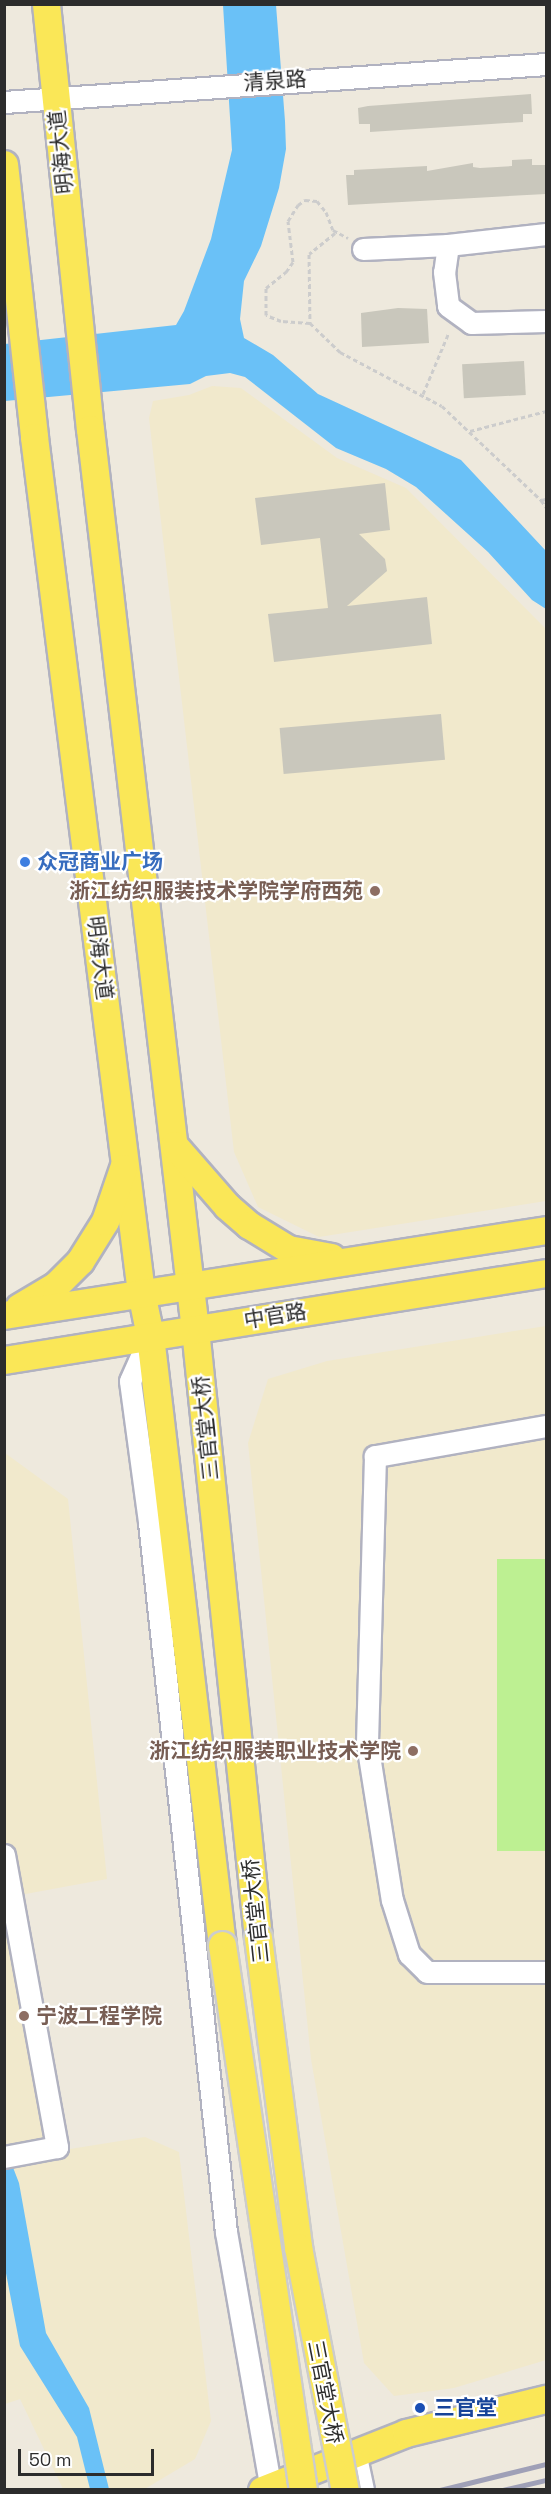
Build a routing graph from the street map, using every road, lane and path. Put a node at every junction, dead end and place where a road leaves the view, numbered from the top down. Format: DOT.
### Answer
graph roads {
  1 [pos="46,4"];
  2 [pos="546,64"];
  3 [pos="56,101"];
  4 [pos="4,102"];
  5 [pos="4,164"];
  6 [pos="335,232"];
  7 [pos="546,234"];
  8 [pos="448,245"];
  9 [pos="363,249"];
  10 [pos="456,311"];
  11 [pos="546,321"];
  12 [pos="310,323"];
  13 [pos="423,394"];
  14 [pos="546,411"];
  15 [pos="470,431"];
  16 [pos="546,499"];
  17 [pos="541,500"];
  18 [pos="546,507"];
  19 [pos="174,1145"];
  20 [pos="126,1161"];
  21 [pos="546,1230"];
  22 [pos="350,1261"];
  23 [pos="546,1274"];
  24 [pos="188,1287"];
  25 [pos="141,1292"];
  26 [pos="6,1314"];
  27 [pos="195,1329"];
  28 [pos="150,1336"];
  29 [pos="4,1360"];
  30 [pos="546,1426"];
  31 [pos="4,1855"];
  32 [pos="546,1972"];
  33 [pos="4,2157"];
  34 [pos="546,2399"];
  35 [pos="355,2452"];
  36 [pos="268,2488"];
  37 [pos="303,2490"];
  38 [pos="345,2490"];
  39 [pos="363,2490"];
  1 -- 3 [label="main road, 明海大道"];
  2 -- 3 [label="street, 清泉路"];
  3 -- 4 [label="street, 清泉路"];
  3 -- 19 [label="main road, 明海大道"];
  5 -- 20 [label="main road, 明海大道"];
  6 -- 9 [label="path"];
  6 -- 12 [label="path"];
  6 -- 12 [label="path"];
  7 -- 8 [label="street"];
  8 -- 9 [label="street"];
  8 -- 10 [label="street"];
  10 -- 11 [label="street"];
  10 -- 13 [label="path"];
  12 -- 13 [label="path"];
  13 -- 15 [label="path"];
  14 -- 15 [label="path"];
  15 -- 17 [label="path"];
  16 -- 17 [label="path"];
  17 -- 18 [label="path"];
  19 -- 22 [label="main road"];
  19 -- 24 [label="main road"];
  20 -- 25 [label="main road, 明海大道"];
  20 -- 26 [label="main road"];
  21 -- 22 [label="main road, 中官路"];
  22 -- 24 [label="main road, 中官路"];
  23 -- 27 [label="main road, 中官路"];
  24 -- 25 [label="main road, 中官路"];
  24 -- 27 [label="main road"];
  25 -- 26 [label="main road, 中官路"];
  25 -- 28 [label="main road, 明海大道"];
  27 -- 28 [label="main road, 中官路"];
  27 -- 38 [label="main road, 三官堂大桥, bridge"];
  28 -- 29 [label="main road, 中官路"];
  28 -- 36 [label="street"];
  28 -- 37 [label="main road, 三官堂大桥, bridge"];
  30 -- 32 [label="street"];
  31 -- 33 [label="street"];
  34 -- 35 [label="main road"];
  35 -- 36 [label="main road"];
  35 -- 39 [label="street"];
}
